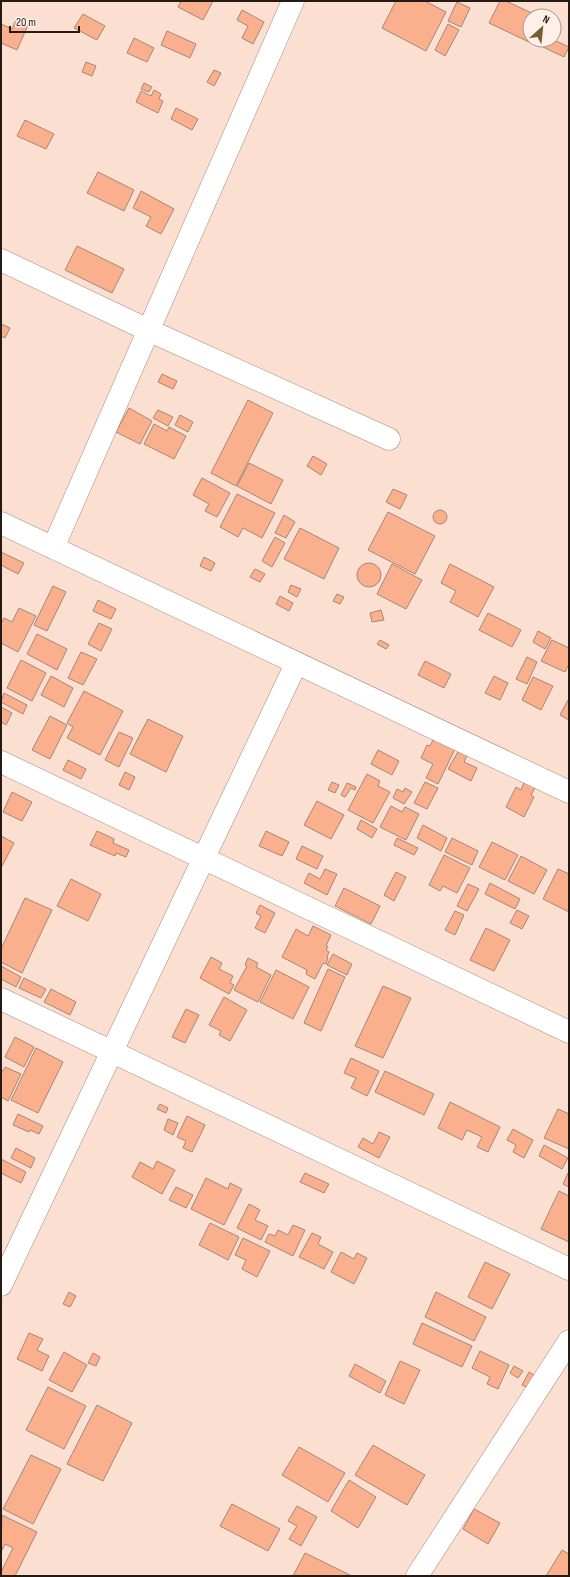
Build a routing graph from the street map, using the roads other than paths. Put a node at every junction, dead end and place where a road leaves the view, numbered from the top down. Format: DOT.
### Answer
graph roads {
  1 [pos="293,1"];
  2 [pos="1,260"];
  3 [pos="148,330"];
  4 [pos="389,439"];
  5 [pos="1,523"];
  6 [pos="52,548"];
  7 [pos="296,664"];
  8 [pos="1,762"];
  9 [pos="569,792"];
  10 [pos="204,858"];
  11 [pos="1,999"];
  12 [pos="569,1032"];
  13 [pos="112,1052"];
  14 [pos="569,1269"];
  15 [pos="1,1285"];
  16 [pos="569,1341"];
  17 [pos="417,1576"];
  1 -- 3 [label="street"];
  2 -- 3 [label="street"];
  3 -- 4 [label="street"];
  3 -- 6 [label="street"];
  5 -- 6 [label="street"];
  6 -- 7 [label="street"];
  7 -- 9 [label="street"];
  7 -- 10 [label="street"];
  8 -- 10 [label="street"];
  10 -- 12 [label="street"];
  10 -- 13 [label="street"];
  11 -- 13 [label="street"];
  13 -- 14 [label="street"];
  13 -- 15 [label="street"];
  16 -- 17 [label="street"];
}
